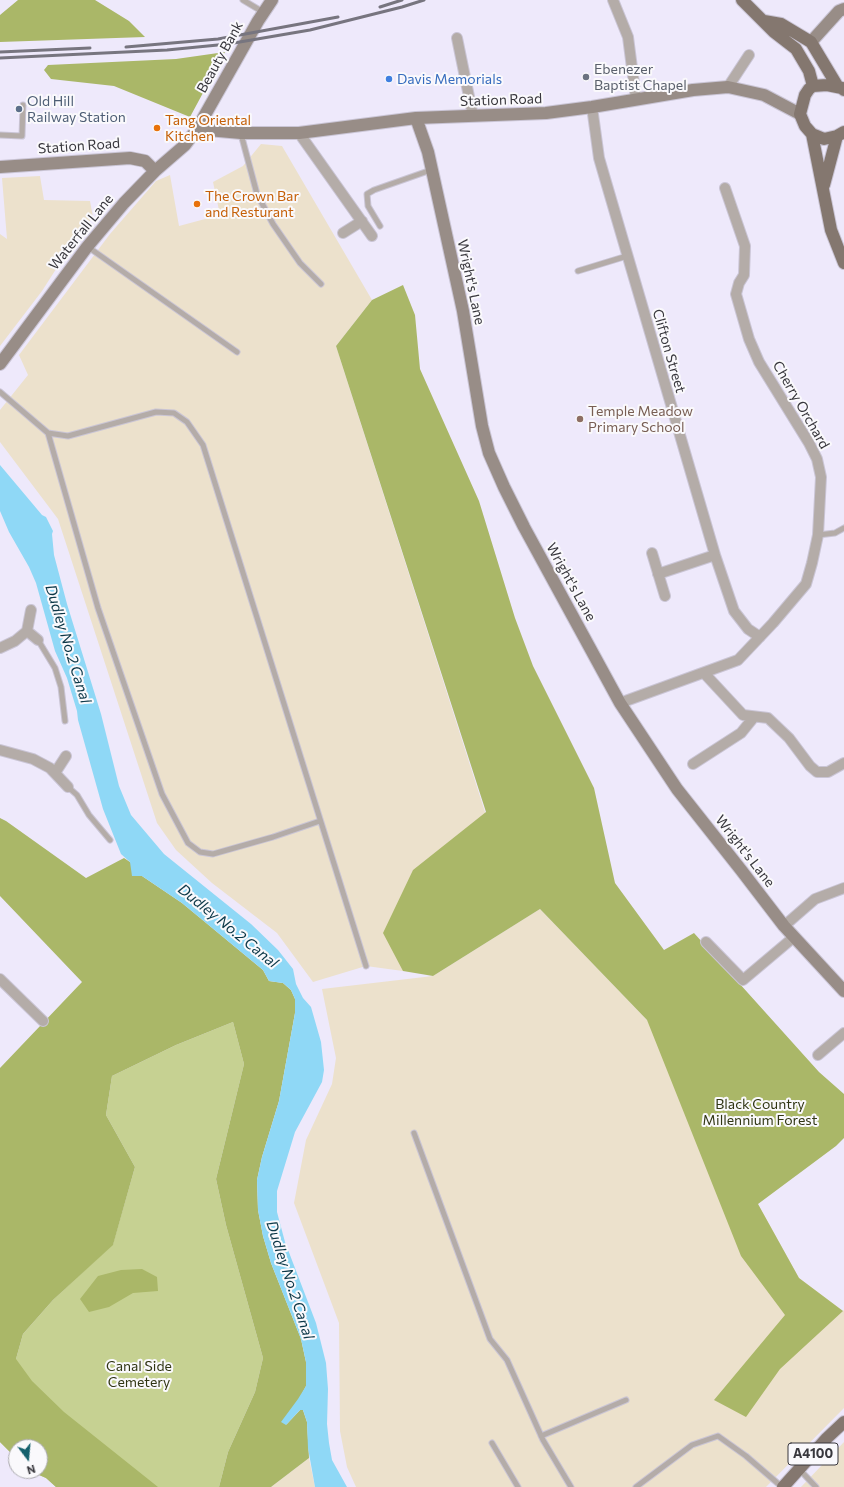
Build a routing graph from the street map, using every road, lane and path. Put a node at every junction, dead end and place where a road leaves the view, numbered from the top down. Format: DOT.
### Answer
graph roads {
  1 [pos="243,0"];
  2 [pos="272,0"];
  3 [pos="613,0"];
  4 [pos="742,0"];
  5 [pos="844,9"];
  6 [pos="263,12"];
  7 [pos="764,21"];
  8 [pos="457,38"];
  9 [pos="811,42"];
  10 [pos="749,55"];
  11 [pos="813,86"];
  12 [pos="728,87"];
  13 [pos="842,88"];
  14 [pos="636,99"];
  15 [pos="23,106"];
  16 [pos="592,107"];
  17 [pos="800,114"];
  18 [pos="473,116"];
  19 [pos="416,118"];
  20 [pos="197,129"];
  21 [pos="241,133"];
  22 [pos="299,133"];
  23 [pos="812,134"];
  24 [pos="840,134"];
  25 [pos="0,135"];
  26 [pos="0,167"];
  27 [pos="432,169"];
  28 [pos="155,171"];
  29 [pos="725,188"];
  30 [pos="823,190"];
  31 [pos="362,222"];
  32 [pos="380,226"];
  33 [pos="343,233"];
  34 [pos="372,236"];
  35 [pos="87,247"];
  36 [pos="627,256"];
  37 [pos="844,263"];
  38 [pos="578,271"];
  39 [pos="321,284"];
  40 [pos="238,352"];
  41 [pos="0,364"];
  42 [pos="0,392"];
  43 [pos="48,433"];
  44 [pos="844,528"];
  45 [pos="818,535"];
  46 [pos="652,553"];
  47 [pos="715,555"];
  48 [pos="658,574"];
  49 [pos="666,596"];
  50 [pos="31,610"];
  51 [pos="27,631"];
  52 [pos="760,637"];
  53 [pos="38,640"];
  54 [pos="0,648"];
  55 [pos="704,673"];
  56 [pos="620,702"];
  57 [pos="754,717"];
  58 [pos="65,721"];
  59 [pos="0,750"];
  60 [pos="66,756"];
  61 [pos="844,763"];
  62 [pos="694,764"];
  63 [pos="55,773"];
  64 [pos="68,787"];
  65 [pos="320,821"];
  66 [pos="110,840"];
  67 [pos="844,888"];
  68 [pos="784,926"];
  69 [pos="794,936"];
  70 [pos="706,942"];
  71 [pos="366,966"];
  72 [pos="0,979"];
  73 [pos="844,991"];
  74 [pos="43,1021"];
  75 [pos="844,1033"];
  76 [pos="818,1055"];
  77 [pos="414,1133"];
  78 [pos="626,1400"];
  79 [pos="844,1422"];
  80 [pos="541,1436"];
  81 [pos="492,1443"];
  82 [pos="799,1469"];
  83 [pos="518,1487"];
  84 [pos="571,1487"];
  85 [pos="636,1487"];
  86 [pos="782,1487"];
  87 [pos="816,1487"];
  1 -- 6 [label="lane"];
  2 -- 6 [label="street, Beauty Bank"];
  3 -- 14 [label="street"];
  4 -- 7 [label="main road"];
  5 -- 9 [label="street"];
  6 -- 20 [label="street, Beauty Bank"];
  7 -- 9 [label="main road"];
  7 -- 11 [label="main road"];
  8 -- 18 [label="street"];
  9 -- 13 [label="main road"];
  10 -- 12 [label="street"];
  11 -- 13 [label="main road"];
  11 -- 17 [label="main road"];
  12 -- 14 [label="street, Station Road"];
  12 -- 17 [label="street, Station Road"];
  14 -- 16 [label="street, Station Road"];
  15 -- 25 [label="lane"];
  16 -- 18 [label="street, Station Road"];
  16 -- 36 [label="street, Clifton Street"];
  17 -- 23 [label="main road"];
  18 -- 19 [label="street, Station Road"];
  19 -- 22 [label="street, Station Road"];
  19 -- 27 [label="street, Wright's Lane"];
  20 -- 21 [label="street, Station Road"];
  20 -- 28 [label="street, Waterfall Lane"];
  21 -- 22 [label="street, Station Road"];
  21 -- 39 [label="lane"];
  22 -- 31 [label="street"];
  23 -- 24 [label="main road"];
  23 -- 30 [label="main road"];
  24 -- 30 [label="main road"];
  26 -- 28 [label="street, Station Road"];
  27 -- 32 [label="lane"];
  27 -- 56 [label="street, Wright's Lane"];
  28 -- 35 [label="street, Waterfall Lane"];
  29 -- 45 [label="street, Cherry Orchard"];
  30 -- 37 [label="main road"];
  31 -- 33 [label="street"];
  31 -- 34 [label="street"];
  35 -- 40 [label="lane"];
  35 -- 41 [label="street, Waterfall Lane"];
  36 -- 38 [label="lane"];
  36 -- 47 [label="street, Clifton Street"];
  42 -- 43 [label="lane"];
  43 -- 65 [label="lane"];
  43 -- 65 [label="lane"];
  44 -- 45 [label="lane"];
  45 -- 52 [label="street, Cherry Orchard"];
  46 -- 48 [label="street"];
  47 -- 48 [label="street"];
  47 -- 52 [label="street, Clifton Street"];
  48 -- 49 [label="street"];
  50 -- 51 [label="street"];
  51 -- 53 [label="street"];
  51 -- 54 [label="street"];
  52 -- 55 [label="street, Cherry Orchard"];
  53 -- 58 [label="lane"];
  55 -- 56 [label="street, Cherry Orchard"];
  55 -- 57 [label="street"];
  56 -- 68 [label="street, Wright's Lane"];
  57 -- 61 [label="street"];
  57 -- 62 [label="street"];
  59 -- 63 [label="street"];
  60 -- 63 [label="street"];
  63 -- 64 [label="street"];
  64 -- 66 [label="lane"];
  65 -- 71 [label="lane"];
  67 -- 68 [label="street"];
  68 -- 69 [label="street, Wright's Lane"];
  69 -- 70 [label="street"];
  69 -- 73 [label="street, Wright's Lane"];
  72 -- 74 [label="street"];
  75 -- 76 [label="street"];
  77 -- 80 [label="lane"];
  78 -- 80 [label="lane"];
  79 -- 82 [label="main road, A4100"];
  80 -- 84 [label="lane"];
  81 -- 83 [label="lane"];
  82 -- 86 [label="main road, A4100"];
  82 -- 87 [label="lane"];
  85 -- 86 [label="lane"];
}
